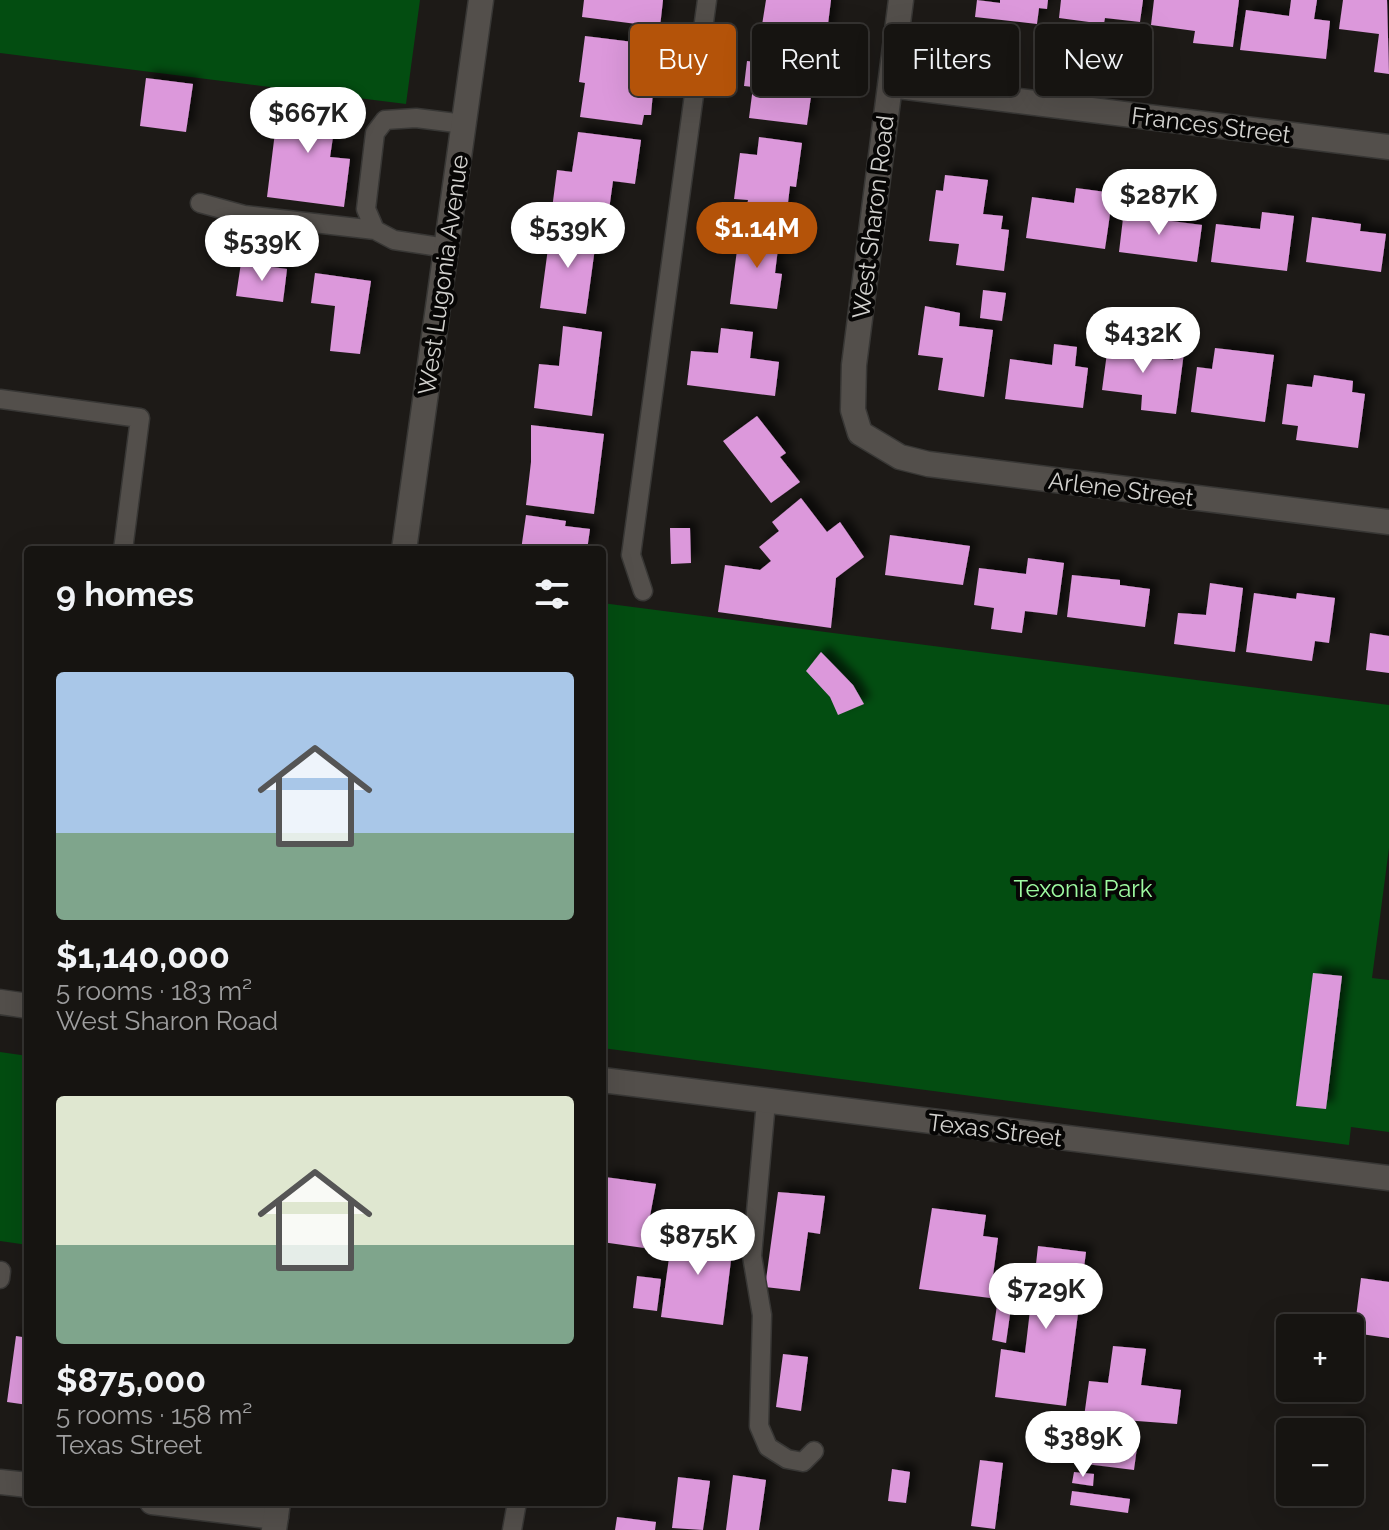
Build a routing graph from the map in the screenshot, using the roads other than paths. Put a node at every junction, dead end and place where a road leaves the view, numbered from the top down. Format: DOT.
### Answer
graph roads {
  1 [pos="481,0"];
  2 [pos="707,0"];
  3 [pos="901,0"];
  4 [pos="898,24"];
  5 [pos="889,96"];
  6 [pos="979,96"];
  7 [pos="464,124"];
  8 [pos="1389,147"];
  9 [pos="200,203"];
  10 [pos="375,230"];
  11 [pos="446,248"];
  12 [pos="0,399"];
  13 [pos="860,433"];
  14 [pos="1389,522"];
  15 [pos="124,546"];
  16 [pos="405,546"];
  17 [pos="643,591"];
  18 [pos="0,1002"];
  19 [pos="24,1005"];
  20 [pos="606,1081"];
  21 [pos="766,1102"];
  22 [pos="1389,1178"];
  23 [pos="1,1271"];
  24 [pos="0,1279"];
  25 [pos="814,1451"];
  26 [pos="0,1482"];
  27 [pos="24,1485"];
  28 [pos="187,1506"];
  29 [pos="516,1506"];
  30 [pos="276,1516"];
  31 [pos="512,1530"];
  1 -- 7 [label="street, West Lugonia Avenue"];
  2 -- 17 [label="lane"];
  3 -- 4 [label="street, West Sharon Road"];
  5 -- 13 [label="street, West Sharon Road"];
  6 -- 8 [label="street, Frances Street"];
  7 -- 10 [label="lane"];
  7 -- 11 [label="street, West Lugonia Avenue"];
  9 -- 10 [label="lane"];
  10 -- 11 [label="lane"];
  11 -- 16 [label="street, West Lugonia Avenue"];
  12 -- 15 [label="lane"];
  13 -- 14 [label="street, Arlene Street"];
  18 -- 19 [label="street"];
  20 -- 21 [label="street, Texas Street"];
  21 -- 22 [label="street, Texas Street"];
  21 -- 25 [label="lane"];
  23 -- 24 [label="lane"];
  26 -- 27 [label="street"];
  28 -- 30 [label="street"];
  29 -- 31 [label="lane"];
}
